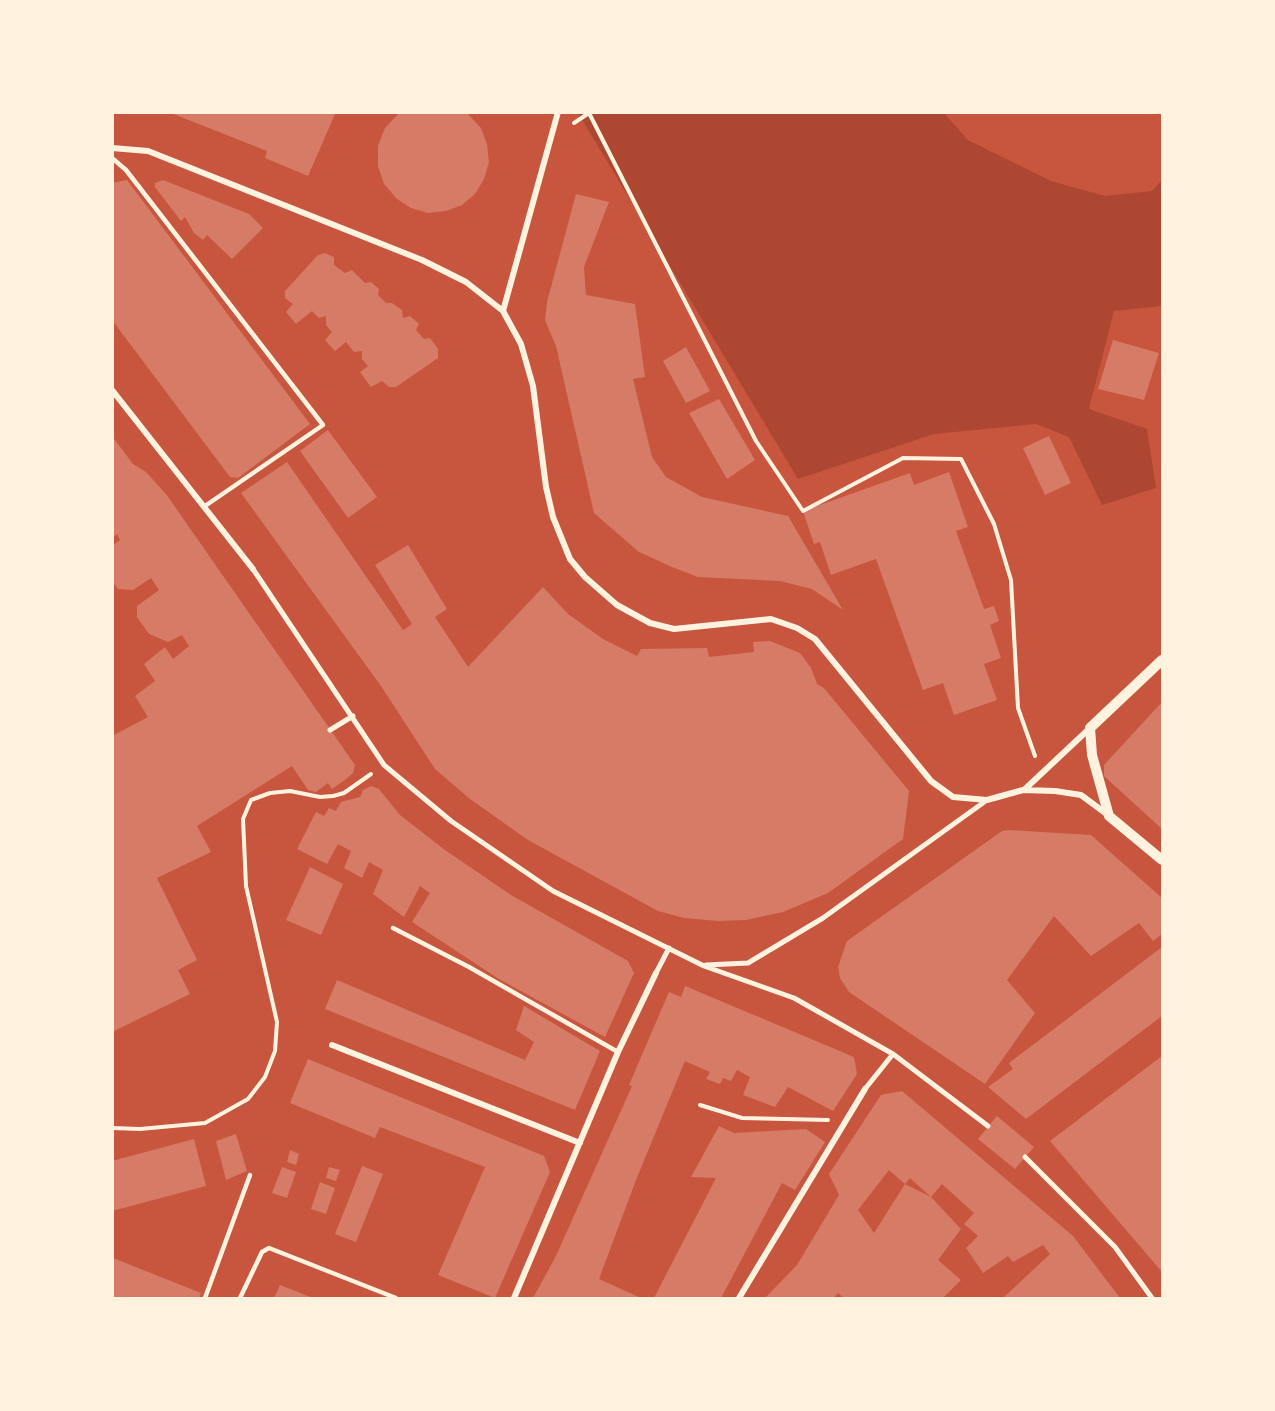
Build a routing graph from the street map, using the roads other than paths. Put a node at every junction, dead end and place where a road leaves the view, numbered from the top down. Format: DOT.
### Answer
graph roads {
  1 [pos="558,112"];
  2 [pos="112,148"];
  3 [pos="112,158"];
  4 [pos="503,310"];
  5 [pos="112,390"];
  6 [pos="205,506"];
  7 [pos="253,569"];
  8 [pos="1162,660"];
  9 [pos="353,716"];
  10 [pos="1090,728"];
  11 [pos="330,730"];
  12 [pos="1023,790"];
  13 [pos="987,800"];
  14 [pos="1109,816"];
  15 [pos="1162,860"];
  16 [pos="393,928"];
  17 [pos="669,948"];
  18 [pos="704,966"];
  19 [pos="656,973"];
  20 [pos="332,1045"];
  21 [pos="618,1052"];
  22 [pos="893,1054"];
  23 [pos="865,1089"];
  24 [pos="988,1126"];
  25 [pos="580,1143"];
  26 [pos="1025,1157"];
  27 [pos="250,1175"];
  28 [pos="205,1299"];
  29 [pos="240,1299"];
  30 [pos="396,1299"];
  31 [pos="514,1299"];
  32 [pos="739,1299"];
  33 [pos="1152,1299"];
  1 -- 4 [label="street"];
  2 -- 4 [label="street"];
  3 -- 6 [label="lane"];
  4 -- 13 [label="street"];
  5 -- 6 [label="street"];
  6 -- 7 [label="street"];
  7 -- 9 [label="street"];
  8 -- 10 [label="street"];
  9 -- 11 [label="street"];
  9 -- 17 [label="street"];
  10 -- 12 [label="street"];
  10 -- 14 [label="street"];
  12 -- 13 [label="street"];
  12 -- 14 [label="street"];
  13 -- 18 [label="street"];
  14 -- 15 [label="street"];
  16 -- 21 [label="lane"];
  17 -- 18 [label="street"];
  17 -- 19 [label="street"];
  18 -- 22 [label="street"];
  19 -- 21 [label="street"];
  20 -- 25 [label="street"];
  21 -- 25 [label="street"];
  22 -- 23 [label="street"];
  22 -- 24 [label="street"];
  23 -- 32 [label="street"];
  25 -- 31 [label="street"];
  26 -- 33 [label="street"];
  27 -- 28 [label="lane"];
  29 -- 30 [label="lane"];
}
